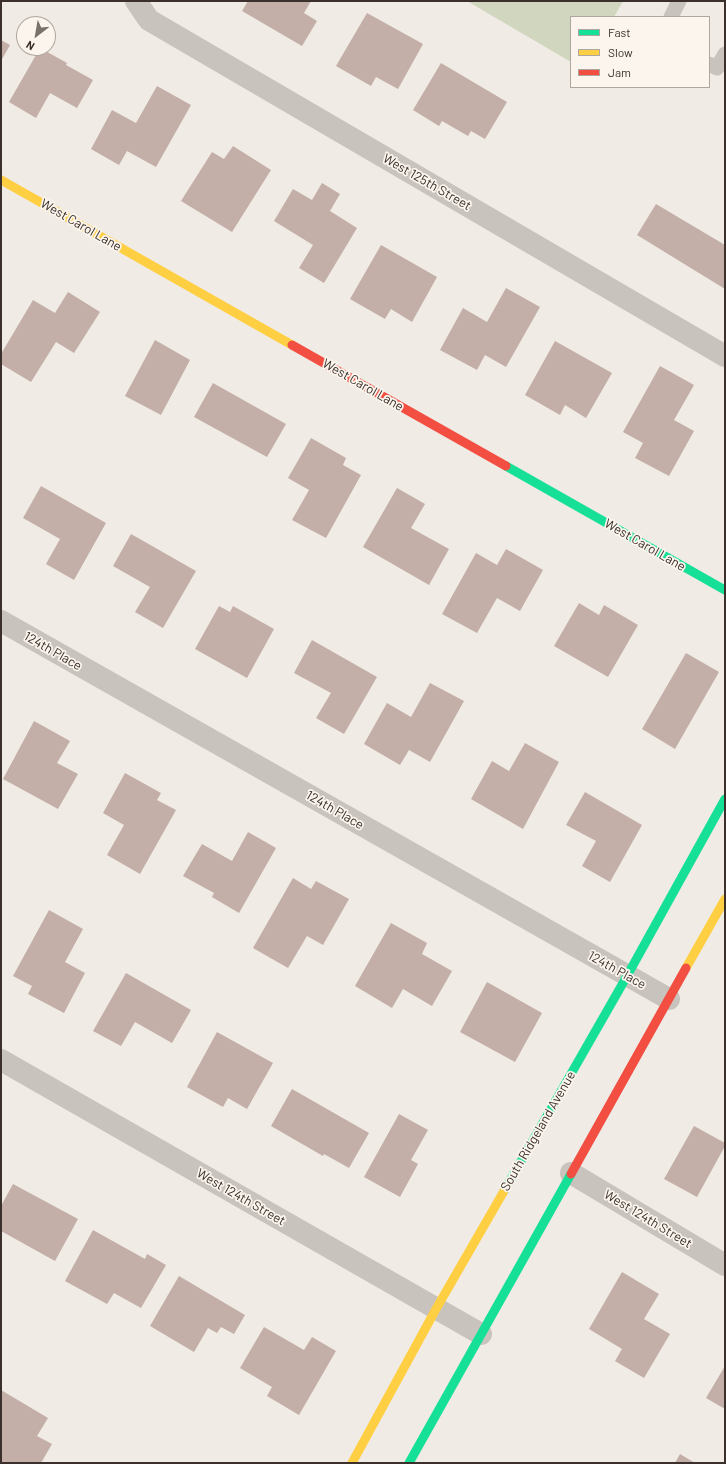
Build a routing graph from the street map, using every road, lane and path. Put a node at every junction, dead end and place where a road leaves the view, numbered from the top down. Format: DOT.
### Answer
graph roads {
  1 [pos="136,1"];
  2 [pos="680,1"];
  3 [pos="672,16"];
  4 [pos="725,54"];
  5 [pos="710,64"];
  6 [pos="1,180"];
  7 [pos="725,356"];
  8 [pos="725,590"];
  9 [pos="1,621"];
  10 [pos="725,799"];
  11 [pos="725,899"];
  12 [pos="627,976"];
  13 [pos="669,999"];
  14 [pos="1,1060"];
  15 [pos="571,1173"];
  16 [pos="725,1265"];
  17 [pos="436,1309"];
  18 [pos="481,1334"];
  19 [pos="352,1463"];
  20 [pos="408,1463"];
  1 -- 7 [label="street, West 125th Street"];
  2 -- 3 [label="lane"];
  4 -- 5 [label="lane"];
  6 -- 8 [label="main road, West Carol Lane"];
  9 -- 12 [label="street, 124th Place"];
  10 -- 12 [label="main road, South Ridgeland Avenue"];
  11 -- 13 [label="main road"];
  12 -- 13 [label="street, 124th Place"];
  12 -- 17 [label="main road, South Ridgeland Avenue"];
  13 -- 15 [label="main road"];
  14 -- 17 [label="street, West 124th Street"];
  15 -- 16 [label="street, West 124th Street"];
  15 -- 18 [label="main road"];
  17 -- 18 [label="street, West 124th Street"];
  17 -- 19 [label="main road, South Ridgeland Avenue"];
  18 -- 20 [label="main road"];
}
